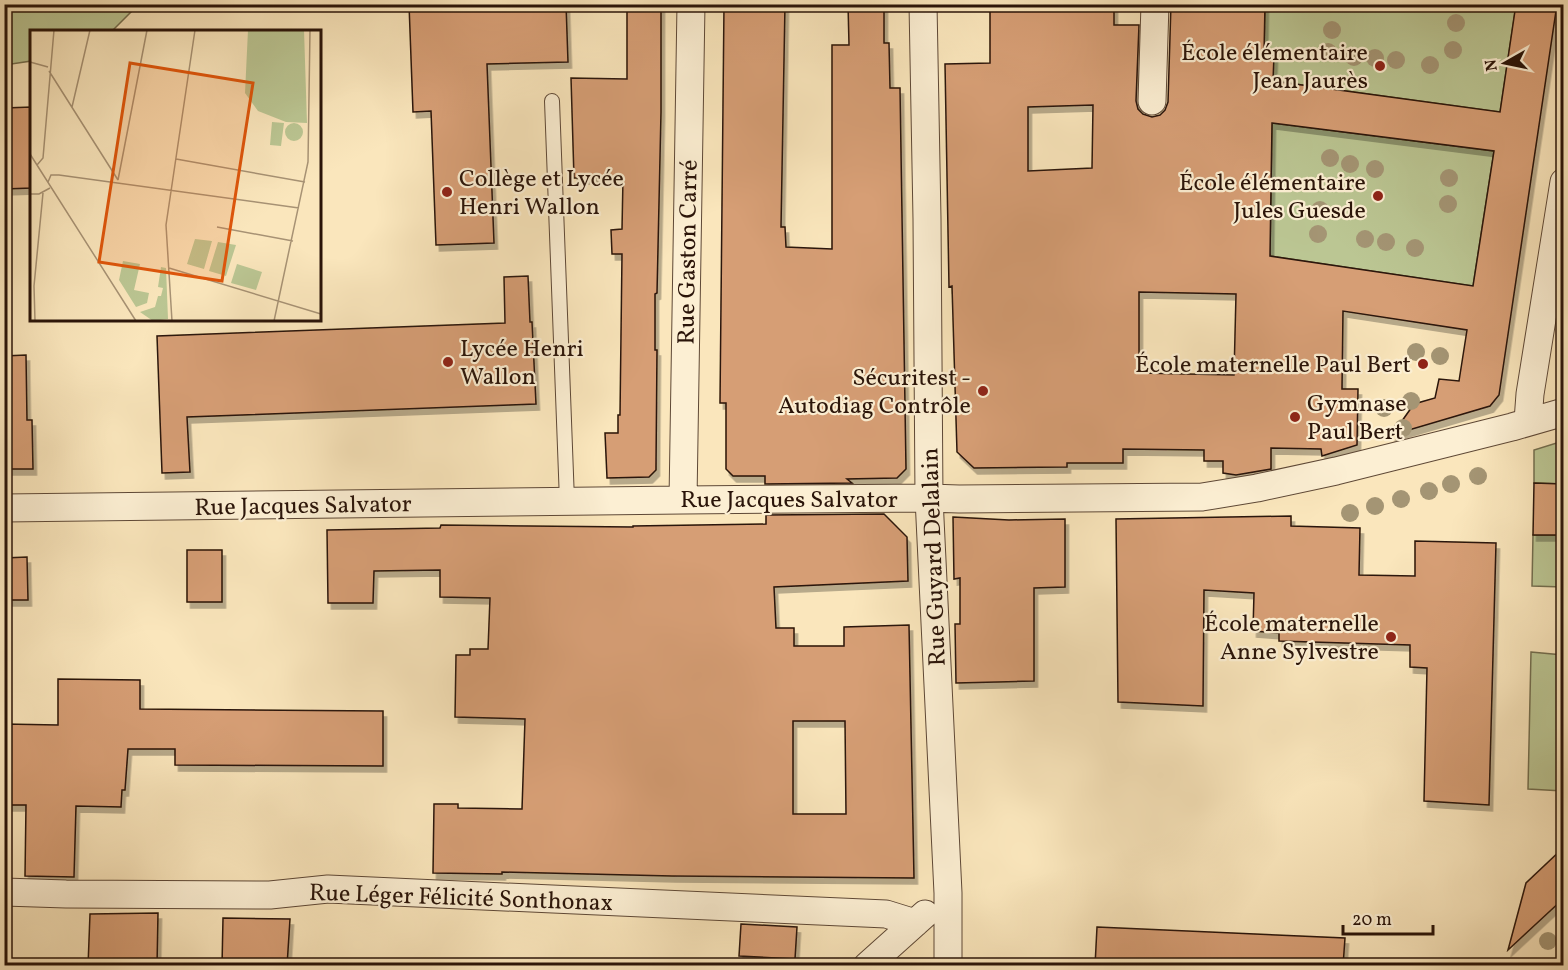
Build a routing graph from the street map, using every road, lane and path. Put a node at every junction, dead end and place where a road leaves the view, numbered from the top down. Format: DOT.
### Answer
graph roads {
  1 [pos="691,4"];
  2 [pos="923,4"];
  3 [pos="1155,4"];
  4 [pos="552,101"];
  5 [pos="1152,101"];
  6 [pos="1563,182"];
  7 [pos="1563,412"];
  8 [pos="1528,421"];
  9 [pos="929,498"];
  10 [pos="682,500"];
  11 [pos="567,501"];
  12 [pos="4,508"];
  13 [pos="4,892"];
  14 [pos="948,893"];
  15 [pos="915,923"];
  16 [pos="867,966"];
  17 [pos="948,966"];
  1 -- 10 [label="street, Rue Gaston Carré"];
  2 -- 9 [label="street, Rue Guyard Delalain"];
  3 -- 5 [label="street"];
  4 -- 11 [label="lane"];
  6 -- 8 [label="street"];
  7 -- 8 [label="street, Rue Jacques Salvator"];
  8 -- 9 [label="street, Rue Jacques Salvator"];
  9 -- 10 [label="street, Rue Jacques Salvator"];
  9 -- 14 [label="street, Rue Guyard Delalain"];
  10 -- 11 [label="street, Rue Jacques Salvator"];
  11 -- 12 [label="street, Rue Jacques Salvator"];
  13 -- 15 [label="street, Rue Léger Félicité Sonthonax"];
  14 -- 15 [label="street"];
  14 -- 17 [label="street, Rue Guyard Delalain"];
  15 -- 16 [label="street"];
}
